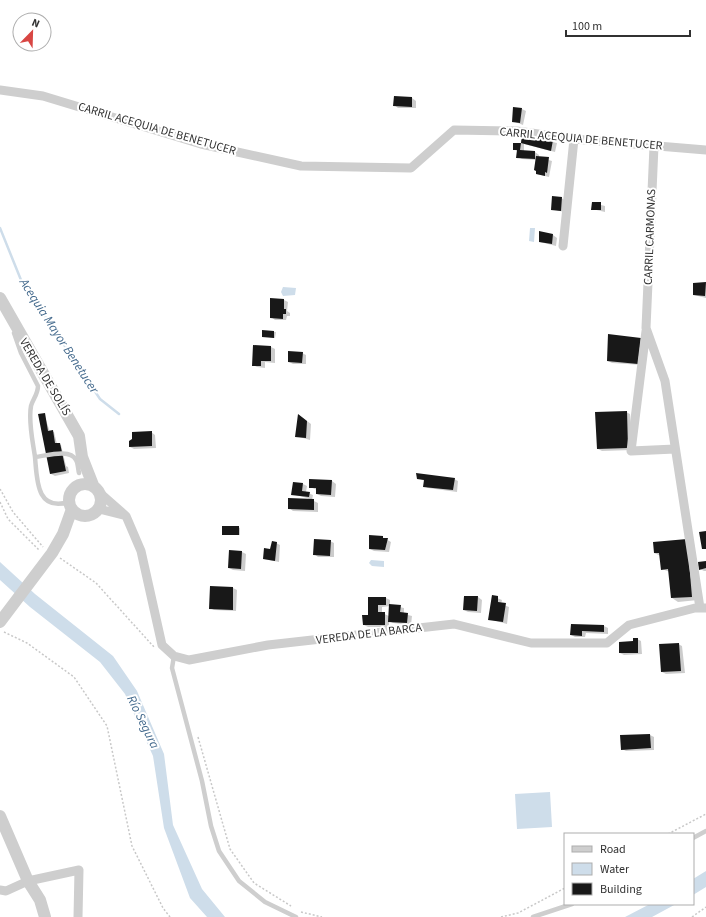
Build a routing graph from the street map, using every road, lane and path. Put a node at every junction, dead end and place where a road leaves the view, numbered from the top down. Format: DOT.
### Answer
graph roads {
  1 [pos="0,90"];
  2 [pos="574,139"];
  3 [pos="654,146"];
  4 [pos="706,150"];
  5 [pos="563,246"];
  6 [pos="0,298"];
  7 [pos="9,316"];
  8 [pos="646,328"];
  9 [pos="675,449"];
  10 [pos="35,457"];
  11 [pos="82,457"];
  12 [pos="79,473"];
  13 [pos="77,486"];
  14 [pos="0,489"];
  15 [pos="96,489"];
  16 [pos="0,502"];
  17 [pos="70,505"];
  18 [pos="99,509"];
  19 [pos="85,516"];
  20 [pos="126,516"];
  21 [pos="64,534"];
  22 [pos="50,555"];
  23 [pos="703,608"];
  24 [pos="0,622"];
  25 [pos="0,630"];
  26 [pos="156,651"];
  27 [pos="174,656"];
  28 [pos="197,734"];
  29 [pos="706,814"];
  30 [pos="0,816"];
  31 [pos="706,831"];
  32 [pos="670,833"];
  33 [pos="694,837"];
  34 [pos="28,881"];
  35 [pos="564,889"];
  36 [pos="0,890"];
  37 [pos="569,905"];
  38 [pos="292,908"];
  39 [pos="706,908"];
  40 [pos="299,912"];
  41 [pos="45,917"];
  42 [pos="78,917"];
  43 [pos="170,917"];
  44 [pos="296,917"];
  45 [pos="322,917"];
  46 [pos="501,917"];
  47 [pos="533,917"];
  48 [pos="692,917"];
  1 -- 2 [label="street, CARRIL ACEQUIA DE BENETUCER"];
  2 -- 3 [label="street, CARRIL ACEQUIA DE BENETUCER"];
  2 -- 5 [label="street"];
  3 -- 4 [label="street, CARRIL ACEQUIA DE BENETUCER"];
  3 -- 8 [label="street, CARRIL CARMONAS"];
  6 -- 7 [label="street, VEREDA DE SOLÍS"];
  7 -- 10 [label="lane"];
  7 -- 11 [label="street, VEREDA DE SOLÍS"];
  8 -- 9 [label="street, CARRIL CARMONAS"];
  8 -- 9 [label="street, CARRIL CARMONAS"];
  9 -- 23 [label="street, CARRIL CARMONAS"];
  10 -- 12 [label="lane"];
  10 -- 17 [label="lane"];
  11 -- 12 [label="street, VEREDA DE SOLÍS"];
  11 -- 15 [label="street, VEREDA DE SOLÍS"];
  12 -- 13 [label="street, VEREDA DE SOLÍS"];
  13 -- 15 [label="street"];
  13 -- 17 [label="street"];
  14 -- 22 [label="path"];
  15 -- 18 [label="street"];
  15 -- 20 [label="street"];
  16 -- 22 [label="path"];
  17 -- 19 [label="street"];
  17 -- 21 [label="street"];
  18 -- 19 [label="street"];
  18 -- 20 [label="street"];
  19 -- 21 [label="street"];
  20 -- 27 [label="street"];
  21 -- 22 [label="street"];
  22 -- 24 [label="street"];
  22 -- 26 [label="path"];
  23 -- 27 [label="street, VEREDA DE LA BARCA"];
  25 -- 43 [label="path"];
  27 -- 44 [label="lane"];
  28 -- 38 [label="path"];
  29 -- 32 [label="path"];
  30 -- 34 [label="street"];
  31 -- 33 [label="lane"];
  34 -- 36 [label="street"];
  34 -- 41 [label="street"];
  34 -- 42 [label="street"];
  35 -- 46 [label="path"];
  37 -- 47 [label="lane"];
  39 -- 48 [label="path"];
  40 -- 45 [label="path"];
}
